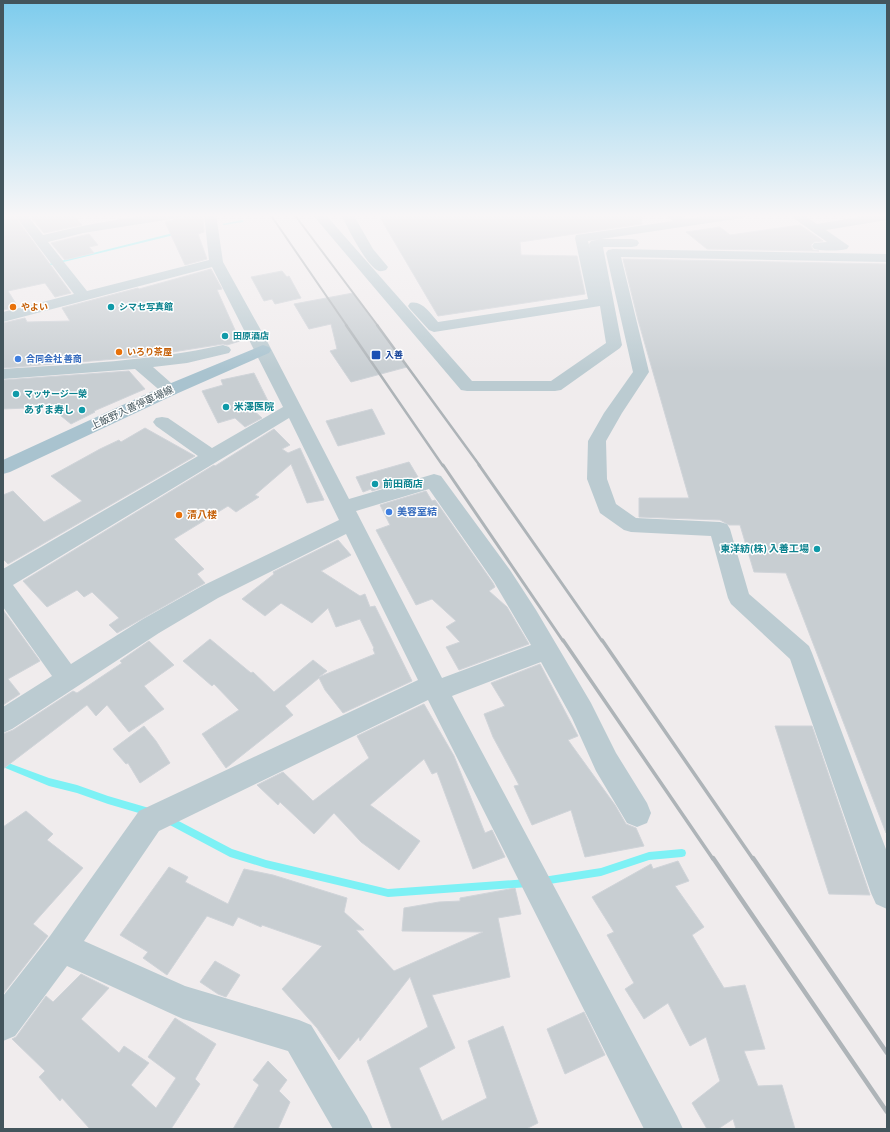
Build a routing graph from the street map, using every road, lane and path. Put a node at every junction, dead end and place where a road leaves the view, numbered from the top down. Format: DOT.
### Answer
graph roads {
  1 [pos="61,267"];
  2 [pos="197,267"];
  3 [pos="219,267"];
  4 [pos="364,267"];
  5 [pos="381,267"];
  6 [pos="588,267"];
  7 [pos="600,267"];
  8 [pos="616,267"];
  9 [pos="84,296"];
  10 [pos="3,317"];
  11 [pos="223,350"];
  12 [pos="263,350"];
  13 [pos="139,364"];
  14 [pos="3,374"];
  15 [pos="170,390"];
  16 [pos="292,409"];
  17 [pos="162,422"];
  18 [pos="211,457"];
  19 [pos="3,468"];
  20 [pos="346,516"];
  21 [pos="3,580"];
  22 [pos="3,589"];
  23 [pos="547,649"];
  24 [pos="68,679"];
  25 [pos="435,688"];
  26 [pos="3,721"];
  27 [pos="637,813"];
  28 [pos="887,893"];
  29 [pos="61,947"];
  30 [pos="3,1024"];
  31 [pos="354,1129"];
  32 [pos="664,1129"];
  1 -- 9 [label="street"];
  2 -- 9 [label="street"];
  3 -- 12 [label="street"];
  4 -- 7 [label="street"];
  5 -- 6 [label="street"];
  8 -- 28 [label="street"];
  9 -- 10 [label="street"];
  11 -- 13 [label="street"];
  12 -- 15 [label="main road, 上飯野入善停車場線"];
  12 -- 16 [label="street"];
  13 -- 14 [label="street"];
  13 -- 15 [label="street"];
  15 -- 19 [label="main road, 上飯野入善停車場線"];
  16 -- 18 [label="street"];
  16 -- 20 [label="street"];
  17 -- 18 [label="street"];
  18 -- 21 [label="street"];
  20 -- 23 [label="street"];
  20 -- 24 [label="street"];
  20 -- 25 [label="street"];
  22 -- 24 [label="street"];
  23 -- 25 [label="street"];
  23 -- 27 [label="street"];
  24 -- 26 [label="street"];
  25 -- 29 [label="street"];
  25 -- 32 [label="street"];
  29 -- 30 [label="street"];
  29 -- 31 [label="street"];
}
